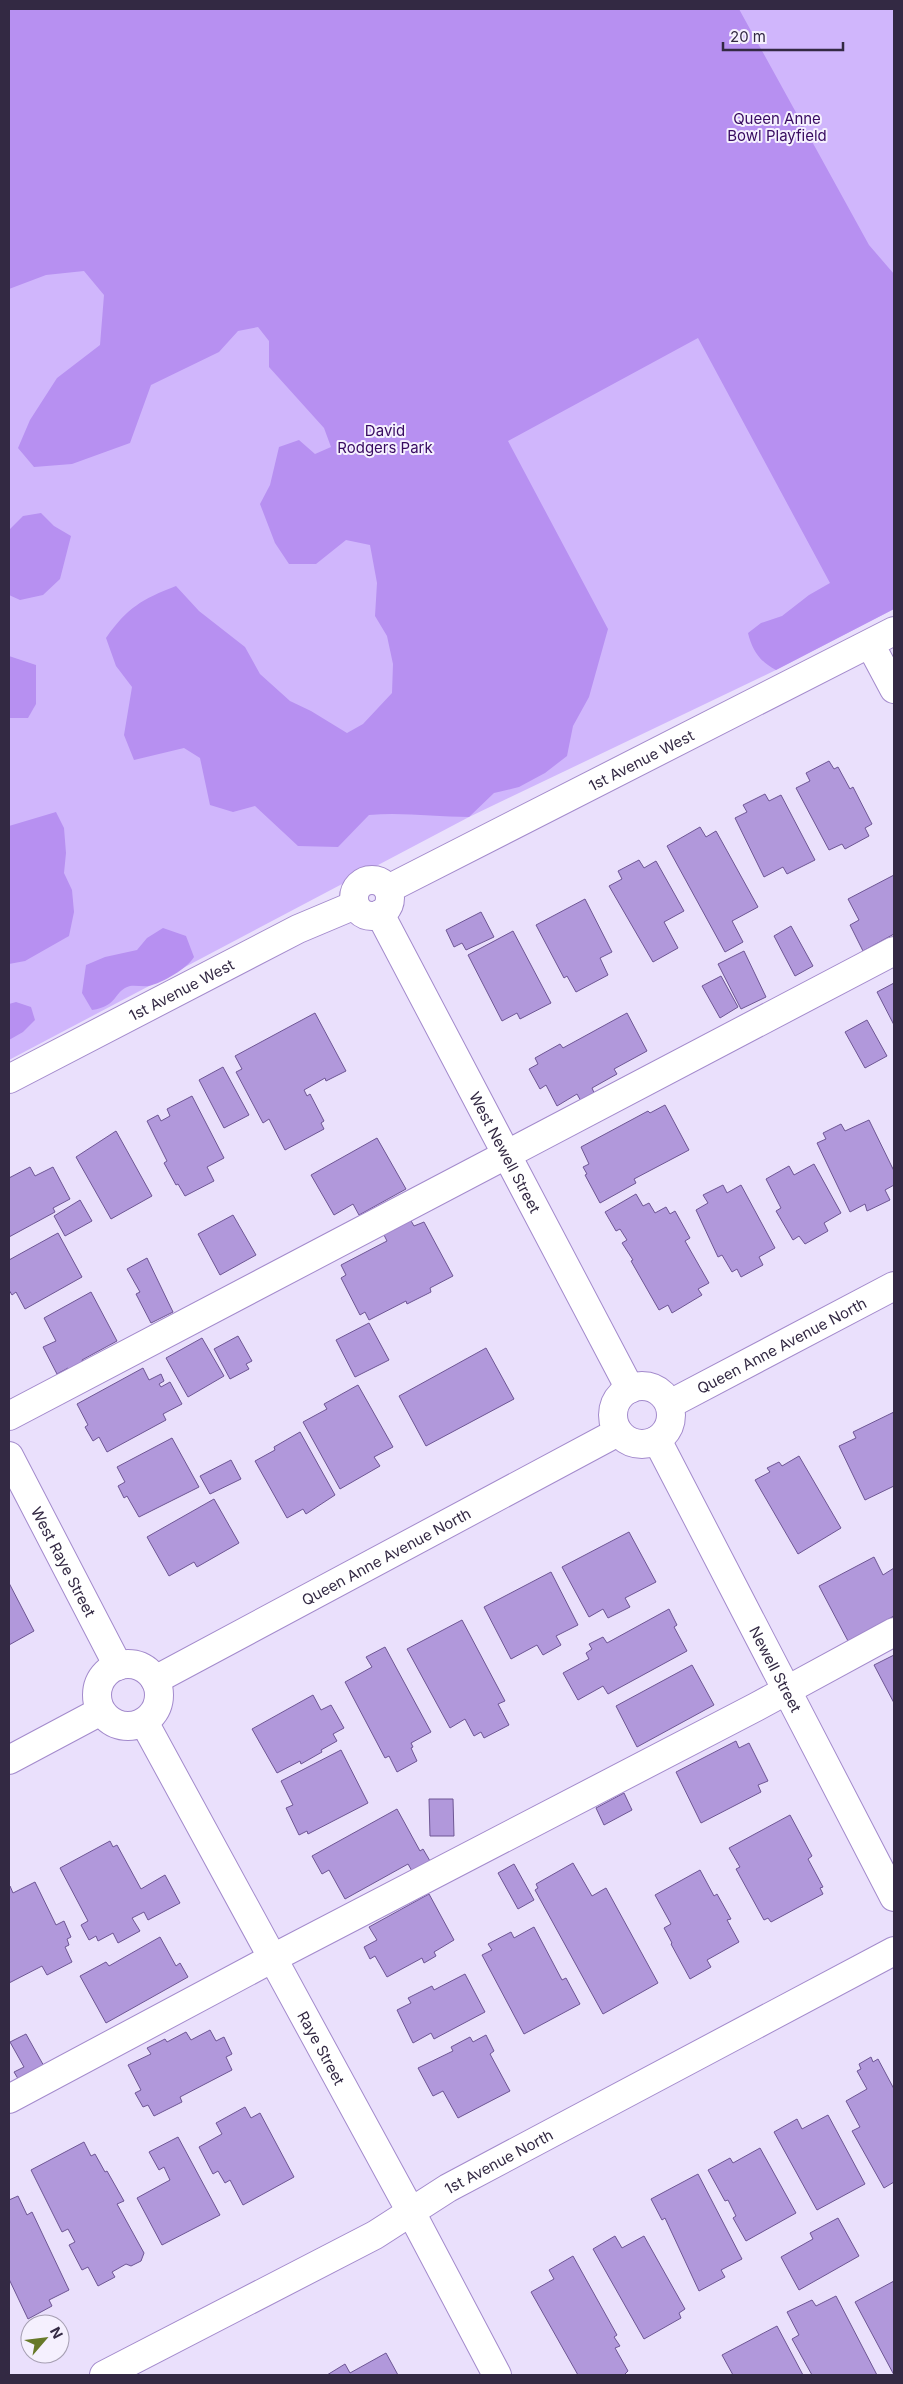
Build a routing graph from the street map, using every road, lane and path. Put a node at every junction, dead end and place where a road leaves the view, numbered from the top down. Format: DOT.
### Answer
graph roads {
  1 [pos="894,631"];
  2 [pos="870,644"];
  3 [pos="894,689"];
  4 [pos="374,903"];
  5 [pos="894,951"];
  6 [pos="9,1079"];
  7 [pos="506,1156"];
  8 [pos="894,1286"];
  9 [pos="630,1389"];
  10 [pos="670,1404"];
  11 [pos="9,1416"];
  12 [pos="618,1432"];
  13 [pos="657,1440"];
  14 [pos="9,1456"];
  15 [pos="894,1632"];
  16 [pos="118,1666"];
  17 [pos="155,1680"];
  18 [pos="786,1691"];
  19 [pos="101,1711"];
  20 [pos="144,1722"];
  21 [pos="9,1760"];
  22 [pos="894,1897"];
  23 [pos="894,1951"];
  24 [pos="273,1958"];
  25 [pos="9,2099"];
  26 [pos="411,2212"];
  27 [pos="104,2375"];
  28 [pos="497,2375"];
  1 -- 2 [label="street, 1st Avenue West"];
  2 -- 3 [label="street"];
  2 -- 4 [label="street, 1st Avenue West"];
  4 -- 6 [label="street, 1st Avenue West"];
  4 -- 7 [label="street, West Newell Street"];
  5 -- 7 [label="street"];
  7 -- 9 [label="street, West Newell Street"];
  7 -- 11 [label="street"];
  8 -- 10 [label="street, Queen Anne Avenue North"];
  9 -- 10 [label="street"];
  9 -- 12 [label="street"];
  10 -- 13 [label="street"];
  12 -- 13 [label="street"];
  12 -- 17 [label="street, Queen Anne Avenue North"];
  13 -- 18 [label="street, Newell Street"];
  14 -- 16 [label="street, West Raye Street"];
  15 -- 18 [label="street"];
  16 -- 17 [label="street"];
  16 -- 19 [label="street"];
  17 -- 20 [label="street"];
  18 -- 22 [label="street, Newell Street"];
  18 -- 24 [label="street"];
  19 -- 20 [label="street"];
  19 -- 21 [label="street"];
  20 -- 24 [label="street, Raye Street"];
  23 -- 26 [label="street, 1st Avenue North"];
  24 -- 25 [label="street"];
  24 -- 26 [label="street, Raye Street"];
  26 -- 27 [label="street, 1st Avenue North"];
  26 -- 28 [label="street, Raye Street"];
}
